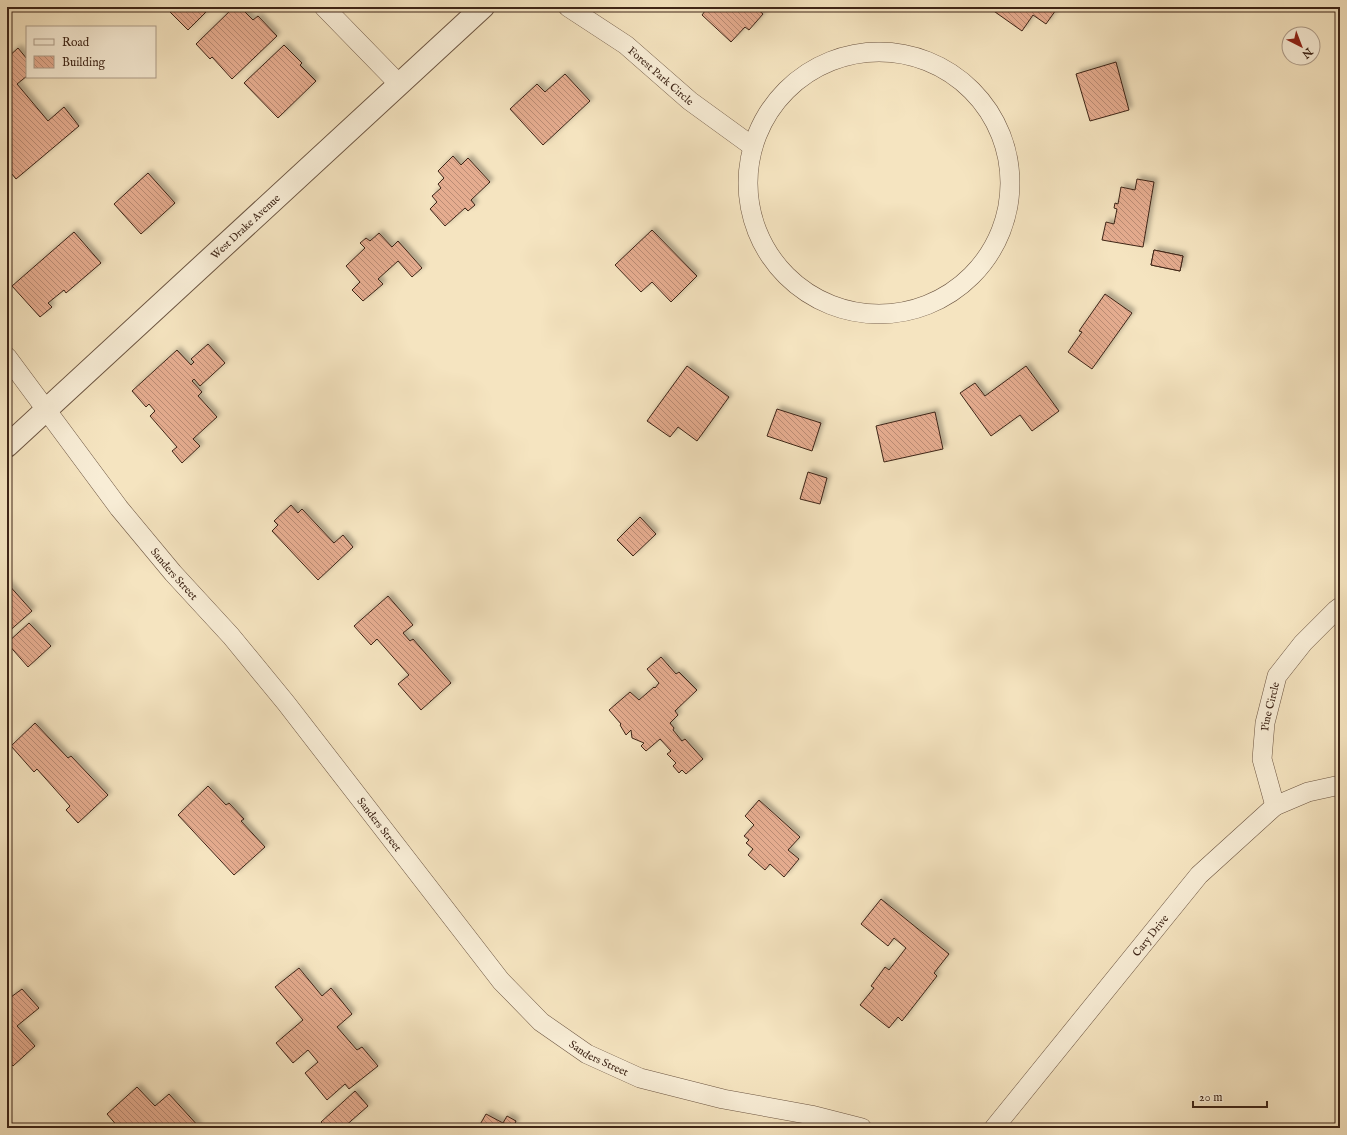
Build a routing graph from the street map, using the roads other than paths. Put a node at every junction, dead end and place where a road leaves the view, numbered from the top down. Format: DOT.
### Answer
graph roads {
  1 [pos="324,7"];
  2 [pos="483,7"];
  3 [pos="568,7"];
  4 [pos="399,84"];
  5 [pos="752,146"];
  6 [pos="7,357"];
  7 [pos="46,411"];
  8 [pos="7,446"];
  9 [pos="1340,607"];
  10 [pos="1340,785"];
  11 [pos="1275,806"];
  12 [pos="862,1128"];
  13 [pos="994,1128"];
  1 -- 4 [label="street"];
  2 -- 4 [label="street, West Drake Avenue"];
  3 -- 5 [label="street, Forest Park Circle"];
  4 -- 7 [label="street, West Drake Avenue"];
  5 -- 5 [label="street"];
  6 -- 7 [label="street, Sanders Street"];
  7 -- 8 [label="street, West Drake Avenue"];
  7 -- 12 [label="street, Sanders Street"];
  9 -- 11 [label="street, Pine Circle"];
  10 -- 11 [label="street, Cary Drive"];
  11 -- 13 [label="street, Cary Drive"];
}
